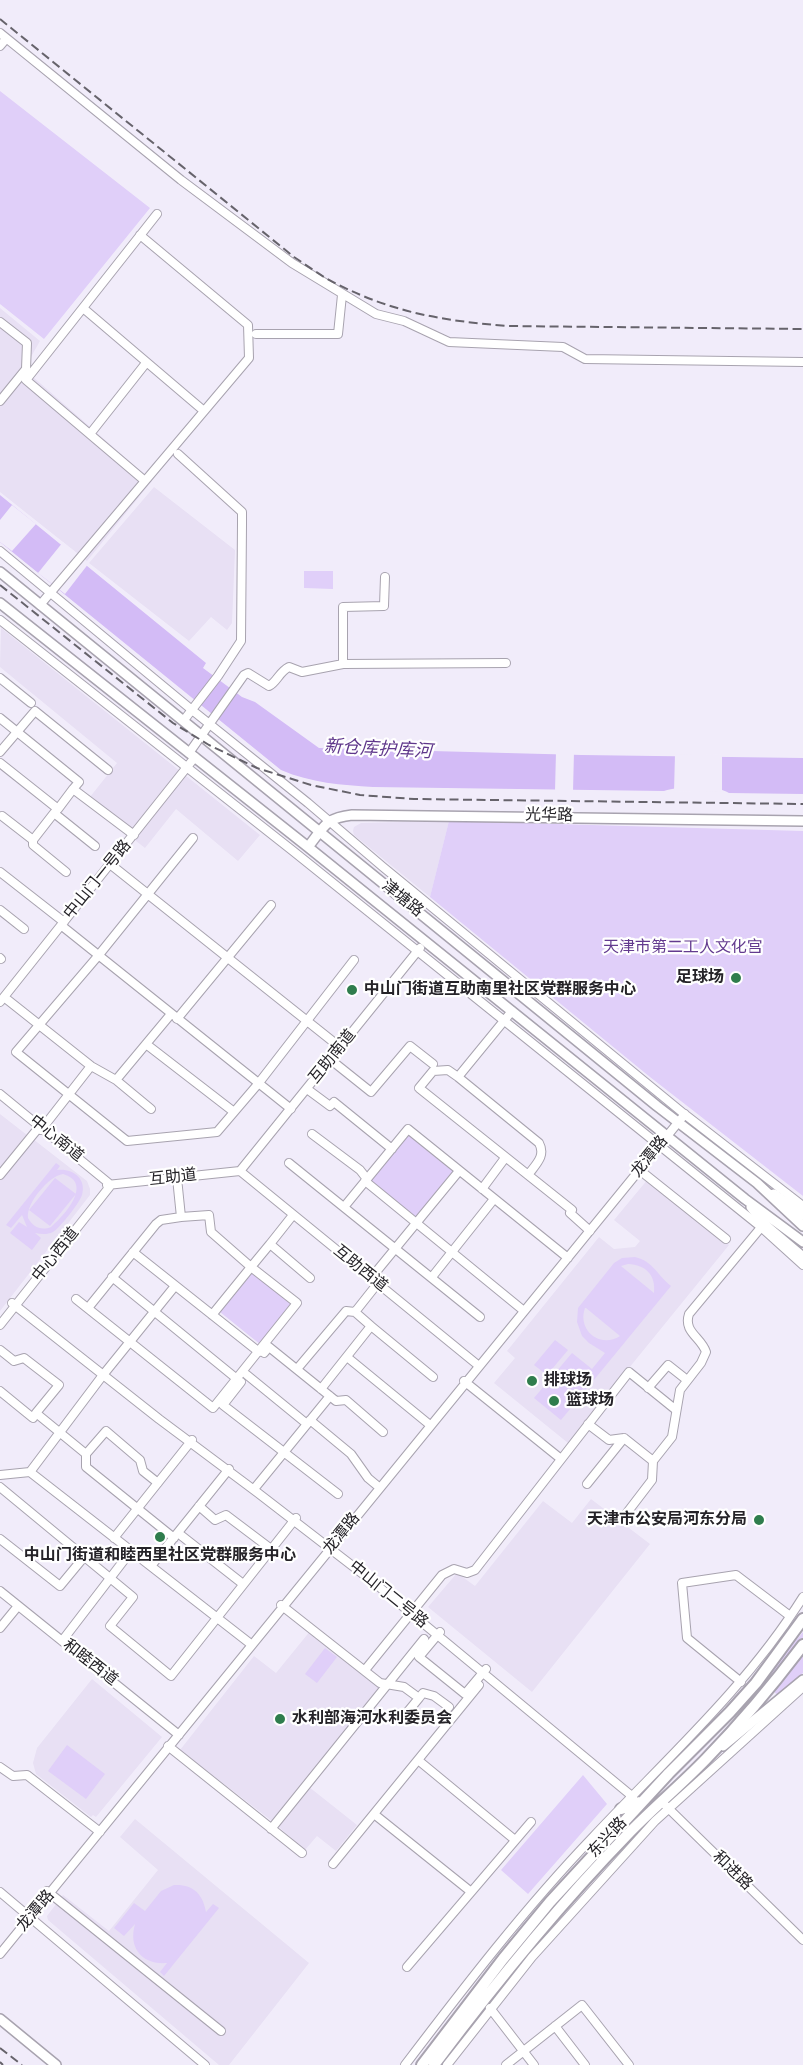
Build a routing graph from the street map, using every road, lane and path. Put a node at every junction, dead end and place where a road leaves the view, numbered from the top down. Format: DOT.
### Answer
graph roads {
  1 [pos="3,36"];
  2 [pos="0,46"];
  3 [pos="158,214"];
  4 [pos="140,235"];
  5 [pos="342,295"];
  6 [pos="83,308"];
  7 [pos="0,322"];
  8 [pos="255,334"];
  9 [pos="803,362"];
  10 [pos="146,363"];
  11 [pos="0,401"];
  12 [pos="204,411"];
  13 [pos="90,434"];
  14 [pos="178,454"];
  15 [pos="145,481"];
  16 [pos="0,551"];
  17 [pos="0,572"];
  18 [pos="385,578"];
  19 [pos="50,593"];
  20 [pos="0,603"];
  21 [pos="40,605"];
  22 [pos="0,620"];
  23 [pos="506,663"];
  24 [pos="343,664"];
  25 [pos="0,678"];
  26 [pos="31,703"];
  27 [pos="192,710"];
  28 [pos="0,718"];
  29 [pos="184,720"];
  30 [pos="209,723"];
  31 [pos="17,731"];
  32 [pos="201,736"];
  33 [pos="0,752"];
  34 [pos="192,755"];
  35 [pos="0,763"];
  36 [pos="187,769"];
  37 [pos="108,770"];
  38 [pos="73,789"];
  39 [pos="56,811"];
  40 [pos="1,816"];
  41 [pos="329,821"];
  42 [pos="803,821"];
  43 [pos="320,832"];
  44 [pos="134,835"];
  45 [pos="193,838"];
  46 [pos="33,840"];
  47 [pos="95,846"];
  48 [pos="308,847"];
  49 [pos="111,864"];
  50 [pos="0,872"];
  51 [pos="66,872"];
  52 [pos="147,894"];
  53 [pos="271,905"];
  54 [pos="0,910"];
  55 [pos="63,924"];
  56 [pos="24,929"];
  57 [pos="426,941"];
  58 [pos="418,951"];
  59 [pos="98,956"];
  60 [pos="228,958"];
  61 [pos="354,960"];
  62 [pos="2,999"];
  63 [pos="512,1011"];
  64 [pos="174,1016"];
  65 [pos="306,1020"];
  66 [pos="504,1020"];
  67 [pos="40,1023"];
  68 [pos="146,1044"];
  69 [pos="341,1048"];
  70 [pos="331,1060"];
  71 [pos="433,1064"];
  72 [pos="91,1066"];
  73 [pos="458,1077"];
  74 [pos="116,1080"];
  75 [pos="258,1084"];
  76 [pos="307,1089"];
  77 [pos="0,1094"];
  78 [pos="69,1094"];
  79 [pos="0,1099"];
  80 [pos="151,1109"];
  81 [pos="291,1109"];
  82 [pos="234,1112"];
  83 [pos="683,1113"];
  84 [pos="676,1121"];
  85 [pos="40,1129"];
  86 [pos="312,1134"];
  87 [pos="667,1134"];
  88 [pos="658,1145"];
  89 [pos="392,1149"];
  90 [pos="505,1158"];
  91 [pos="289,1162"];
  92 [pos="638,1169"];
  93 [pos="459,1171"];
  94 [pos="240,1172"];
  95 [pos="0,1175"];
  96 [pos="528,1175"];
  97 [pos="177,1178"];
  98 [pos="366,1180"];
  99 [pos="757,1183"];
  100 [pos="108,1185"];
  101 [pos="482,1189"];
  102 [pos="494,1199"];
  103 [pos="745,1199"];
  104 [pos="803,1206"];
  105 [pos="344,1207"];
  106 [pos="293,1215"];
  107 [pos="803,1215"];
  108 [pos="181,1217"];
  109 [pos="416,1223"];
  110 [pos="763,1226"];
  111 [pos="803,1226"];
  112 [pos="589,1230"];
  113 [pos="726,1239"];
  114 [pos="803,1242"];
  115 [pos="270,1244"];
  116 [pos="395,1249"];
  117 [pos="133,1252"];
  118 [pos="453,1252"];
  119 [pos="567,1257"];
  120 [pos="803,1257"];
  121 [pos="803,1265"];
  122 [pos="251,1267"];
  123 [pos="112,1277"];
  124 [pos="310,1278"];
  125 [pos="370,1278"];
  126 [pos="432,1278"];
  127 [pos="378,1283"];
  128 [pos="175,1286"];
  129 [pos="76,1299"];
  130 [pos="15,1303"];
  131 [pos="88,1308"];
  132 [pos="523,1310"];
  133 [pos="154,1312"];
  134 [pos="355,1312"];
  135 [pos="212,1315"];
  136 [pos="480,1317"];
  137 [pos="0,1318"];
  138 [pos="0,1325"];
  139 [pos="372,1326"];
  140 [pos="130,1341"];
  141 [pos="0,1350"];
  142 [pos="259,1352"];
  143 [pos="347,1357"];
  144 [pos="478,1365"];
  145 [pos="297,1369"];
  146 [pos="104,1374"];
  147 [pos="247,1375"];
  148 [pos="433,1377"];
  149 [pos="237,1379"];
  150 [pos="687,1380"];
  151 [pos="464,1381"];
  152 [pos="648,1388"];
  153 [pos="321,1389"];
  154 [pos="0,1391"];
  155 [pos="330,1396"];
  156 [pos="676,1410"];
  157 [pos="36,1413"];
  158 [pos="308,1422"];
  159 [pos="429,1424"];
  160 [pos="588,1424"];
  161 [pos="383,1432"];
  162 [pos="60,1433"];
  163 [pos="624,1438"];
  164 [pos="191,1441"];
  165 [pos="285,1452"];
  166 [pos="86,1454"];
  167 [pos="561,1459"];
  168 [pos="653,1461"];
  169 [pos="228,1469"];
  170 [pos="30,1472"];
  171 [pos="0,1475"];
  172 [pos="158,1483"];
  173 [pos="587,1484"];
  174 [pos="0,1487"];
  175 [pos="378,1487"];
  176 [pos="255,1488"];
  177 [pos="338,1494"];
  178 [pos="199,1506"];
  179 [pos="138,1509"];
  180 [pos="626,1514"];
  181 [pos="295,1519"];
  182 [pos="176,1535"];
  183 [pos="114,1538"];
  184 [pos="0,1539"];
  185 [pos="330,1546"];
  186 [pos="271,1549"];
  187 [pos="132,1551"];
  188 [pos="84,1557"];
  189 [pos="151,1566"];
  190 [pos="111,1578"];
  191 [pos="243,1584"];
  192 [pos="0,1591"];
  193 [pos="803,1597"];
  194 [pos="18,1605"];
  195 [pos="282,1606"];
  196 [pos="411,1612"];
  197 [pos="790,1616"];
  198 [pos="217,1618"];
  199 [pos="803,1619"];
  200 [pos="0,1628"];
  201 [pos="438,1634"];
  202 [pos="424,1640"];
  203 [pos="62,1641"];
  204 [pos="251,1644"];
  205 [pos="803,1645"];
  206 [pos="365,1670"];
  207 [pos="485,1671"];
  208 [pos="803,1680"];
  209 [pos="741,1682"];
  210 [pos="390,1683"];
  211 [pos="479,1685"];
  212 [pos="803,1687"];
  213 [pos="419,1698"];
  214 [pos="448,1707"];
  215 [pos="405,1715"];
  216 [pos="178,1733"];
  217 [pos="168,1746"];
  218 [pos="705,1760"];
  219 [pos="418,1761"];
  220 [pos="0,1767"];
  221 [pos="638,1800"];
  222 [pos="665,1805"];
  223 [pos="621,1809"];
  224 [pos="374,1814"];
  225 [pos="655,1821"];
  226 [pos="531,1822"];
  227 [pos="271,1829"];
  228 [pos="99,1831"];
  229 [pos="515,1839"];
  230 [pos="302,1853"];
  231 [pos="333,1864"];
  232 [pos="588,1868"];
  233 [pos="471,1891"];
  234 [pos="0,1892"];
  235 [pos="49,1892"];
  236 [pos="30,1916"];
  237 [pos="803,1940"];
  238 [pos="2,1944"];
  239 [pos="0,1954"];
  240 [pos="407,1967"];
  241 [pos="490,2008"];
  242 [pos="0,2019"];
  243 [pos="555,2026"];
  244 [pos="221,2031"];
  245 [pos="523,2051"];
  246 [pos="56,2065"];
  247 [pos="206,2065"];
  248 [pos="213,2065"];
  249 [pos="405,2065"];
  250 [pos="422,2065"];
  251 [pos="434,2065"];
  252 [pos="447,2065"];
  253 [pos="506,2065"];
  254 [pos="534,2065"];
  255 [pos="585,2065"];
  256 [pos="629,2065"];
  1 -- 2 [label="street"];
  1 -- 5 [label="street"];
  3 -- 4 [label="street"];
  4 -- 6 [label="street"];
  4 -- 12 [label="street"];
  5 -- 8 [label="street"];
  5 -- 9 [label="street"];
  6 -- 10 [label="street"];
  6 -- 13 [label="street"];
  7 -- 11 [label="street"];
  10 -- 12 [label="street"];
  10 -- 13 [label="street"];
  12 -- 15 [label="street"];
  13 -- 15 [label="street"];
  14 -- 27 [label="street"];
  15 -- 19 [label="street"];
  16 -- 19 [label="street"];
  17 -- 21 [label="main road, 津塘路"];
  18 -- 24 [label="street"];
  19 -- 21 [label="street"];
  19 -- 27 [label="street"];
  20 -- 34 [label="main road, 津塘路"];
  21 -- 29 [label="main road, 津塘路"];
  22 -- 36 [label="street"];
  23 -- 24 [label="street"];
  24 -- 30 [label="street, 中山门一号路"];
  25 -- 26 [label="street"];
  27 -- 29 [label="street"];
  27 -- 30 [label="street"];
  28 -- 31 [label="street"];
  29 -- 32 [label="main road, 津塘路"];
  30 -- 32 [label="street, 中山门一号路"];
  30 -- 41 [label="street"];
  31 -- 33 [label="street"];
  31 -- 37 [label="street"];
  31 -- 38 [label="street"];
  32 -- 34 [label="street, 中山门一号路"];
  32 -- 43 [label="main road, 津塘路"];
  34 -- 36 [label="street, 中山门一号路"];
  34 -- 48 [label="main road, 津塘路"];
  35 -- 39 [label="street"];
  36 -- 44 [label="street, 中山门一号路"];
  36 -- 58 [label="street"];
  38 -- 39 [label="street"];
  38 -- 44 [label="street"];
  39 -- 46 [label="street"];
  39 -- 47 [label="street"];
  40 -- 46 [label="street"];
  41 -- 42 [label="main road, 光华路"];
  41 -- 43 [label="main road"];
  41 -- 83 [label="street"];
  43 -- 48 [label="main road"];
  43 -- 84 [label="main road, 津塘路"];
  44 -- 49 [label="street, 中山门一号路"];
  45 -- 52 [label="street"];
  46 -- 51 [label="street"];
  48 -- 57 [label="main road, 津塘路"];
  49 -- 52 [label="street"];
  49 -- 55 [label="street, 中山门一号路"];
  50 -- 55 [label="street"];
  52 -- 59 [label="street"];
  52 -- 60 [label="street"];
  53 -- 60 [label="street"];
  54 -- 56 [label="street"];
  55 -- 59 [label="street"];
  55 -- 62 [label="street, 中山门一号路"];
  57 -- 58 [label="street, 互助南道"];
  57 -- 63 [label="main road, 津塘路"];
  58 -- 66 [label="street"];
  58 -- 69 [label="street, 互助南道"];
  59 -- 64 [label="street"];
  59 -- 67 [label="street"];
  60 -- 64 [label="street"];
  60 -- 65 [label="street"];
  61 -- 65 [label="street"];
  62 -- 67 [label="street"];
  63 -- 66 [label="street"];
  63 -- 87 [label="main road, 津塘路"];
  64 -- 68 [label="street"];
  64 -- 75 [label="street"];
  65 -- 69 [label="street"];
  65 -- 75 [label="street"];
  66 -- 73 [label="street"];
  66 -- 88 [label="street"];
  67 -- 72 [label="street"];
  67 -- 78 [label="street"];
  68 -- 74 [label="street"];
  68 -- 82 [label="street"];
  69 -- 70 [label="street, 互助南道"];
  70 -- 71 [label="street"];
  70 -- 76 [label="street, 互助南道"];
  72 -- 74 [label="street"];
  72 -- 78 [label="street"];
  73 -- 90 [label="street"];
  73 -- 96 [label="street"];
  74 -- 80 [label="street"];
  75 -- 81 [label="street"];
  75 -- 82 [label="street"];
  76 -- 81 [label="street, 互助南道"];
  76 -- 89 [label="street"];
  77 -- 85 [label="street, 中心南道"];
  78 -- 82 [label="street"];
  78 -- 85 [label="street"];
  79 -- 85 [label="street, 中心南道"];
  81 -- 94 [label="street, 互助南道"];
  83 -- 84 [label="street, 龙潭路"];
  83 -- 104 [label="street"];
  84 -- 87 [label="street, 龙潭路"];
  84 -- 99 [label="main road, 津塘路"];
  85 -- 95 [label="street"];
  85 -- 100 [label="street, 中心南道"];
  86 -- 98 [label="street"];
  87 -- 88 [label="street, 龙潭路"];
  87 -- 103 [label="main road, 津塘路"];
  88 -- 92 [label="street, 龙潭路"];
  88 -- 110 [label="street"];
  89 -- 93 [label="street"];
  89 -- 98 [label="street"];
  90 -- 96 [label="street"];
  90 -- 101 [label="street"];
  91 -- 105 [label="street"];
  92 -- 112 [label="street, 龙潭路"];
  92 -- 113 [label="street"];
  93 -- 101 [label="street"];
  93 -- 109 [label="street"];
  94 -- 97 [label="street, 互助道"];
  94 -- 106 [label="street, 互助西道"];
  96 -- 112 [label="street"];
  97 -- 100 [label="street, 互助道"];
  97 -- 108 [label="street"];
  98 -- 105 [label="street"];
  98 -- 109 [label="street"];
  99 -- 107 [label="main road"];
  99 -- 111 [label="main road, 津塘路"];
  100 -- 130 [label="street, 中心西道"];
  101 -- 102 [label="street"];
  102 -- 118 [label="street"];
  102 -- 119 [label="street"];
  103 -- 110 [label="main road"];
  103 -- 114 [label="main road, 津塘路"];
  105 -- 116 [label="street"];
  106 -- 115 [label="street"];
  106 -- 125 [label="street, 互助西道"];
  108 -- 117 [label="street"];
  108 -- 122 [label="street"];
  109 -- 116 [label="street"];
  109 -- 118 [label="street"];
  110 -- 120 [label="main road"];
  110 -- 121 [label="street"];
  110 -- 150 [label="street"];
  112 -- 119 [label="street, 龙潭路"];
  115 -- 122 [label="street"];
  115 -- 124 [label="street"];
  116 -- 125 [label="street"];
  116 -- 126 [label="street"];
  117 -- 123 [label="street"];
  117 -- 128 [label="street"];
  118 -- 126 [label="street"];
  118 -- 132 [label="street"];
  119 -- 132 [label="street, 龙潭路"];
  122 -- 135 [label="street"];
  122 -- 142 [label="street"];
  123 -- 131 [label="street"];
  123 -- 133 [label="street"];
  125 -- 127 [label="street, 互助西道"];
  126 -- 136 [label="street"];
  127 -- 134 [label="street"];
  127 -- 144 [label="street, 互助西道"];
  128 -- 133 [label="street"];
  128 -- 135 [label="street"];
  129 -- 131 [label="street"];
  130 -- 137 [label="street, 中心西道"];
  130 -- 138 [label="street, 中心西道"];
  130 -- 146 [label="street, 中山门二号路"];
  131 -- 140 [label="street"];
  132 -- 144 [label="street, 龙潭路"];
  133 -- 140 [label="street"];
  133 -- 149 [label="street"];
  134 -- 139 [label="street"];
  134 -- 145 [label="street"];
  135 -- 142 [label="street"];
  139 -- 143 [label="street"];
  139 -- 148 [label="street"];
  140 -- 146 [label="street"];
  140 -- 149 [label="street"];
  141 -- 157 [label="street"];
  142 -- 149 [label="street"];
  143 -- 153 [label="street"];
  143 -- 159 [label="street"];
  144 -- 151 [label="street, 龙潭路"];
  145 -- 147 [label="street"];
  145 -- 153 [label="street"];
  146 -- 162 [label="street"];
  146 -- 164 [label="street, 中山门二号路"];
  147 -- 158 [label="street"];
  147 -- 165 [label="street"];
  150 -- 152 [label="street"];
  150 -- 156 [label="street"];
  151 -- 159 [label="street, 龙潭路"];
  151 -- 167 [label="street"];
  152 -- 156 [label="street"];
  152 -- 160 [label="street"];
  153 -- 155 [label="street"];
  154 -- 157 [label="street"];
  155 -- 158 [label="street"];
  155 -- 161 [label="street"];
  156 -- 168 [label="street"];
  157 -- 162 [label="street"];
  158 -- 165 [label="street"];
  158 -- 175 [label="street"];
  159 -- 175 [label="street, 龙潭路"];
  160 -- 163 [label="street"];
  160 -- 167 [label="street"];
  162 -- 166 [label="street"];
  162 -- 170 [label="street"];
  163 -- 168 [label="street"];
  163 -- 173 [label="street"];
  164 -- 169 [label="street, 中山门二号路"];
  164 -- 172 [label="street"];
  165 -- 176 [label="street"];
  165 -- 177 [label="street"];
  166 -- 172 [label="street"];
  166 -- 179 [label="street"];
  167 -- 196 [label="street"];
  168 -- 180 [label="street"];
  169 -- 176 [label="street, 中山门二号路"];
  169 -- 178 [label="street"];
  170 -- 171 [label="street"];
  170 -- 183 [label="street"];
  172 -- 179 [label="street"];
  174 -- 188 [label="street"];
  175 -- 185 [label="street, 龙潭路"];
  176 -- 181 [label="street, 中山门二号路"];
  178 -- 182 [label="street"];
  178 -- 186 [label="street"];
  179 -- 182 [label="street"];
  179 -- 183 [label="street"];
  181 -- 185 [label="street, 中山门二号路"];
  181 -- 186 [label="street"];
  182 -- 189 [label="street"];
  182 -- 191 [label="street"];
  183 -- 187 [label="street"];
  184 -- 188 [label="street"];
  185 -- 195 [label="street, 龙潭路"];
  185 -- 196 [label="street, 中山门二号路"];
  186 -- 191 [label="street"];
  187 -- 189 [label="street"];
  187 -- 190 [label="street"];
  188 -- 190 [label="street"];
  189 -- 198 [label="street"];
  190 -- 198 [label="street"];
  190 -- 203 [label="street"];
  191 -- 198 [label="street"];
  192 -- 194 [label="street, 和睦西道"];
  193 -- 197 [label="street"];
  194 -- 200 [label="street"];
  194 -- 203 [label="street, 和睦西道"];
  195 -- 204 [label="street, 龙潭路"];
  195 -- 206 [label="street"];
  196 -- 201 [label="street, 中山门二号路"];
  196 -- 206 [label="street"];
  197 -- 209 [label="street"];
  197 -- 209 [label="street"];
  198 -- 204 [label="street"];
  199 -- 221 [label="highway, 东兴路"];
  201 -- 207 [label="street, 中山门二号路"];
  201 -- 207 [label="street"];
  202 -- 210 [label="street"];
  203 -- 216 [label="street, 和睦西道"];
  204 -- 216 [label="street, 龙潭路"];
  205 -- 218 [label="highway, 东兴路"];
  206 -- 210 [label="street"];
  207 -- 221 [label="street, 中山门二号路"];
  208 -- 218 [label="main road"];
  209 -- 221 [label="street"];
  210 -- 213 [label="street"];
  210 -- 227 [label="street"];
  211 -- 219 [label="street"];
  212 -- 222 [label="street"];
  213 -- 214 [label="street"];
  213 -- 215 [label="street"];
  216 -- 217 [label="street, 龙潭路"];
  217 -- 227 [label="street"];
  217 -- 228 [label="street, 龙潭路"];
  218 -- 222 [label="highway, 东兴路"];
  219 -- 224 [label="street"];
  219 -- 229 [label="street"];
  220 -- 228 [label="street"];
  221 -- 223 [label="highway"];
  221 -- 232 [label="highway, 东兴路"];
  222 -- 225 [label="highway"];
  222 -- 232 [label="highway, 东兴路"];
  222 -- 237 [label="street, 和进路"];
  223 -- 249 [label="street"];
  224 -- 231 [label="street"];
  224 -- 233 [label="street"];
  225 -- 241 [label="street"];
  226 -- 229 [label="street"];
  227 -- 230 [label="street"];
  228 -- 235 [label="street, 龙潭路"];
  229 -- 233 [label="street"];
  232 -- 250 [label="highway, 东兴路"];
  232 -- 251 [label="highway, 东兴路"];
  233 -- 240 [label="street"];
  234 -- 236 [label="street"];
  235 -- 236 [label="street, 龙潭路"];
  235 -- 244 [label="street"];
  236 -- 238 [label="street, 龙潭路"];
  236 -- 247 [label="street"];
  236 -- 248 [label="street"];
  238 -- 239 [label="street, 龙潭路"];
  241 -- 245 [label="street"];
  241 -- 252 [label="street"];
  242 -- 246 [label="main road"];
  243 -- 245 [label="street"];
  243 -- 255 [label="street"];
  243 -- 256 [label="street"];
  245 -- 253 [label="street"];
  245 -- 254 [label="street"];
}
